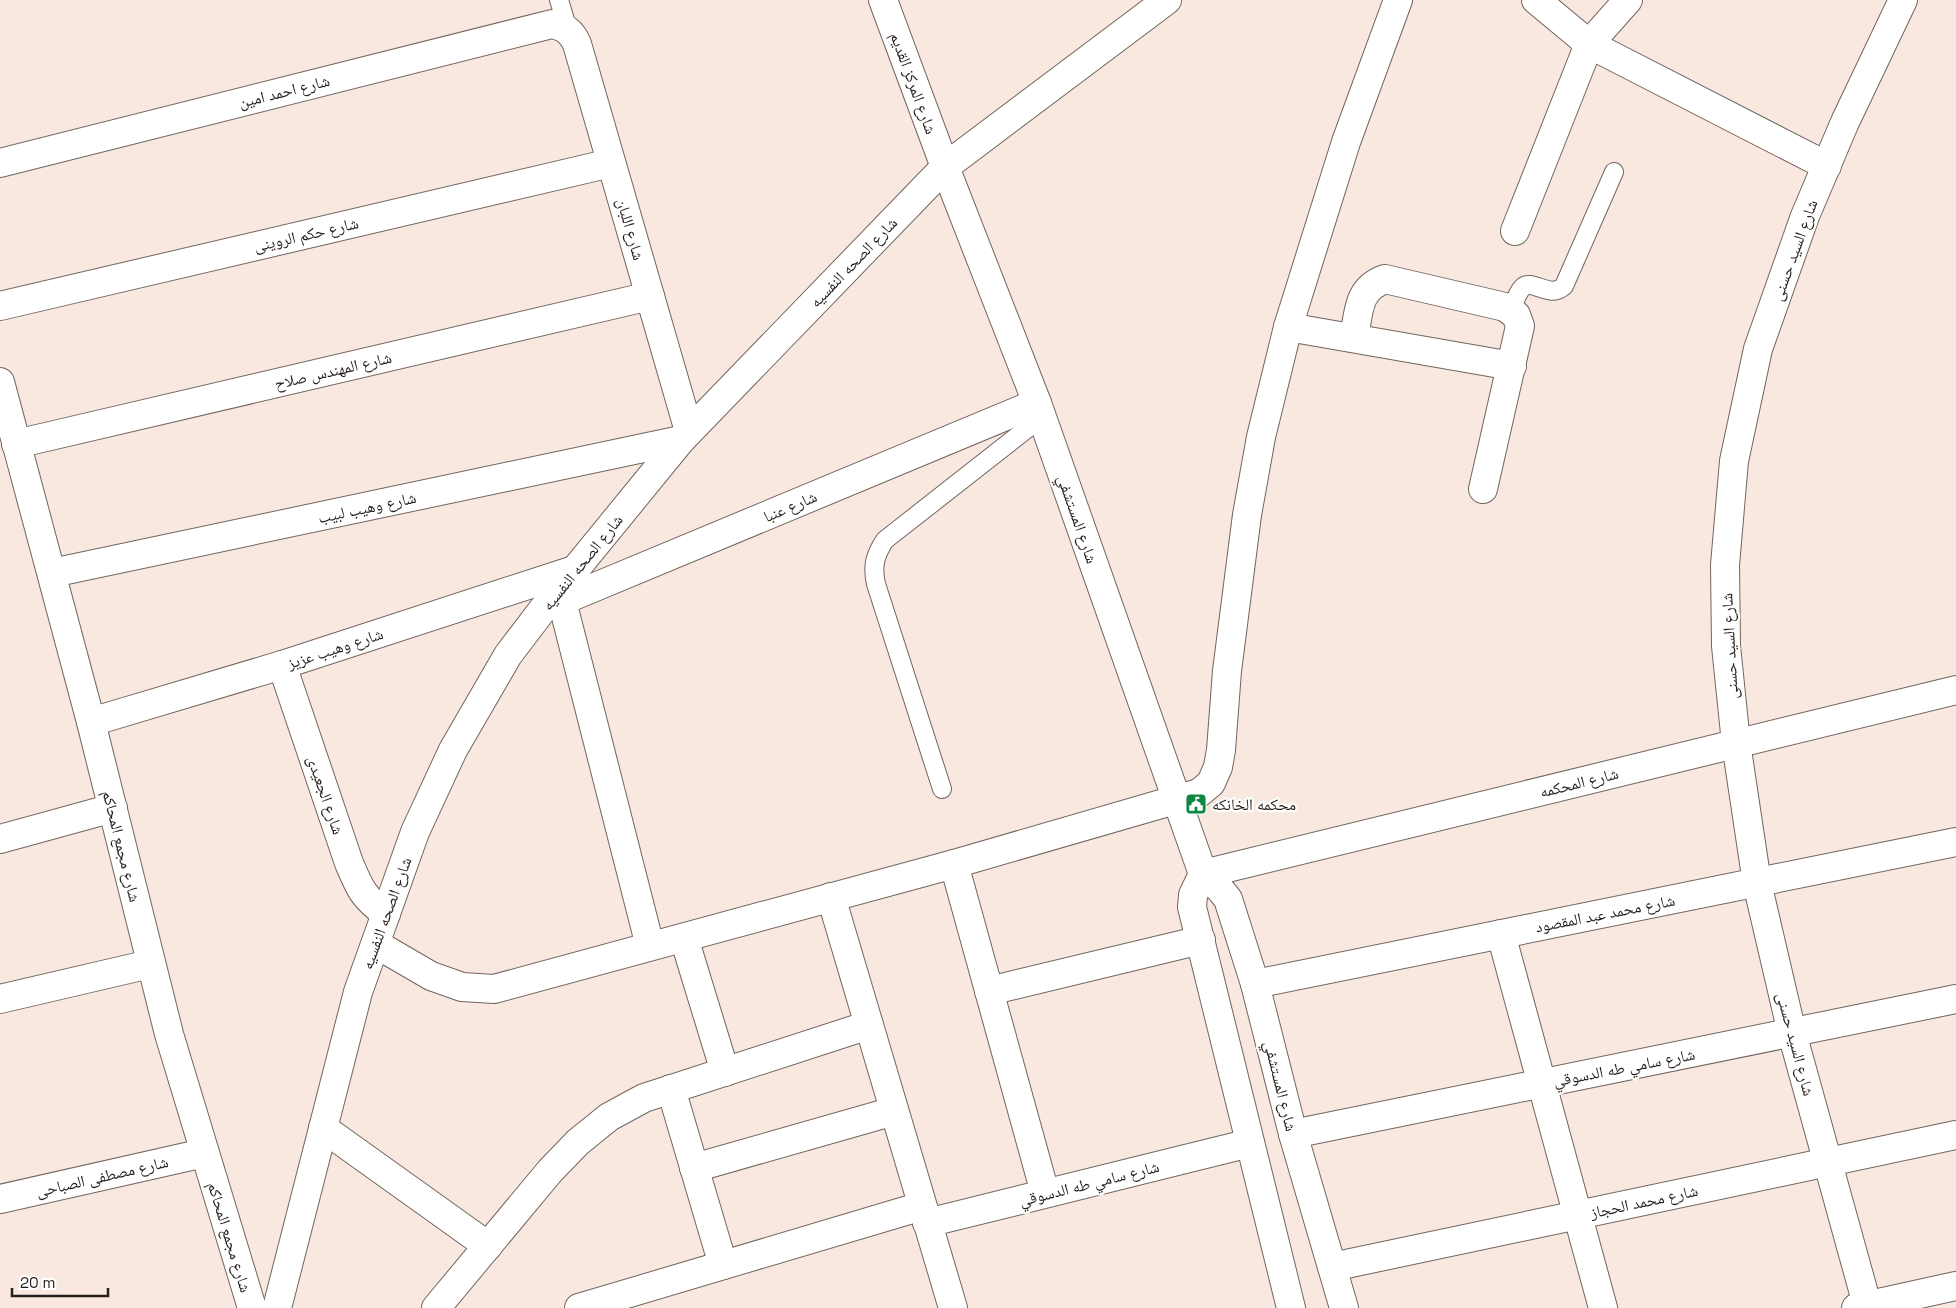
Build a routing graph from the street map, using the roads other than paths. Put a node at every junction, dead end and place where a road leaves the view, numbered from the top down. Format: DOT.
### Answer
graph roads {
  1 [pos="559,0"];
  2 [pos="883,0"];
  3 [pos="1167,0"];
  4 [pos="1398,0"];
  5 [pos="1536,0"];
  6 [pos="1628,0"];
  7 [pos="1903,0"];
  8 [pos="568,30"];
  9 [pos="1589,44"];
  10 [pos="0,163"];
  11 [pos="612,163"];
  12 [pos="1827,166"];
  13 [pos="944,167"];
  14 [pos="1614,172"];
  15 [pos="1514,231"];
  16 [pos="650,296"];
  17 [pos="0,306"];
  18 [pos="1511,310"];
  19 [pos="1288,327"];
  20 [pos="1354,338"];
  21 [pos="1512,366"];
  22 [pos="0,382"];
  23 [pos="1040,410"];
  24 [pos="4,417"];
  25 [pos="685,435"];
  26 [pos="16,444"];
  27 [pos="1483,489"];
  28 [pos="577,569"];
  29 [pos="52,573"];
  30 [pos="553,605"];
  31 [pos="282,665"];
  32 [pos="1956,690"];
  33 [pos="91,722"];
  34 [pos="1736,743"];
  35 [pos="942,789"];
  36 [pos="1178,800"];
  37 [pos="112,808"];
  38 [pos="0,839"];
  39 [pos="1956,842"];
  40 [pos="954,864"];
  41 [pos="1203,874"];
  42 [pos="1757,882"];
  43 [pos="831,897"];
  44 [pos="386,914"];
  45 [pos="1501,934"];
  46 [pos="684,938"];
  47 [pos="1201,940"];
  48 [pos="376,944"];
  49 [pos="650,946"];
  50 [pos="150,964"];
  51 [pos="1255,984"];
  52 [pos="989,991"];
  53 [pos="1956,999"];
  54 [pos="0,1000"];
  55 [pos="869,1025"];
  56 [pos="1792,1033"];
  57 [pos="725,1072"];
  58 [pos="1542,1083"];
  59 [pos="670,1089"];
  60 [pos="894,1111"];
  61 [pos="323,1128"];
  62 [pos="1293,1134"];
  63 [pos="1956,1135"];
  64 [pos="1250,1142"];
  65 [pos="204,1153"];
  66 [pos="1828,1162"];
  67 [pos="694,1168"];
  68 [pos="1045,1194"];
  69 [pos="0,1200"];
  70 [pos="925,1214"];
  71 [pos="1578,1215"];
  72 [pos="488,1246"];
  73 [pos="723,1265"];
  74 [pos="1332,1266"];
  75 [pos="1956,1286"];
  76 [pos="1864,1307"];
  77 [pos="252,1308"];
  78 [pos="277,1308"];
  79 [pos="436,1308"];
  80 [pos="579,1308"];
  81 [pos="953,1308"];
  82 [pos="1291,1308"];
  83 [pos="1344,1308"];
  84 [pos="1603,1308"];
  1 -- 8 [label="lane"];
  2 -- 13 [label="street, شارع المركز القديم"];
  3 -- 13 [label="street, شارع الصحه النفسيه"];
  4 -- 19 [label="street"];
  5 -- 9 [label="street"];
  6 -- 9 [label="street"];
  7 -- 12 [label="street, شارع السيد حسنى"];
  8 -- 10 [label="street, شارع احمد امين"];
  8 -- 11 [label="street, شارع اللبان"];
  9 -- 12 [label="street"];
  9 -- 15 [label="street"];
  11 -- 16 [label="street, شارع اللبان"];
  11 -- 17 [label="street, شارع حكم الروينى"];
  12 -- 34 [label="street, شارع السيد حسنى"];
  13 -- 23 [label="street, شارع المستشفي"];
  13 -- 25 [label="street, شارع الصحه النفسيه"];
  14 -- 18 [label="lane"];
  16 -- 25 [label="street, شارع اللبان"];
  16 -- 26 [label="street, شارع المهندس صلاح"];
  18 -- 20 [label="street"];
  18 -- 21 [label="street"];
  19 -- 20 [label="street"];
  19 -- 36 [label="street"];
  20 -- 21 [label="street"];
  21 -- 27 [label="street"];
  22 -- 24 [label="street, شارع مجمع المحاكم"];
  23 -- 30 [label="street, شارع عنبا"];
  23 -- 35 [label="lane"];
  23 -- 36 [label="street, شارع المستشفي"];
  24 -- 26 [label="street, شارع مجمع المحاكم"];
  25 -- 28 [label="street, شارع الصحه النفسيه"];
  25 -- 29 [label="street, شارع وهيب لبيب"];
  26 -- 29 [label="street, شارع مجمع المحاكم"];
  28 -- 30 [label="street, شارع الصحه النفسيه"];
  28 -- 31 [label="street, شارع وهيب عزيز"];
  29 -- 33 [label="street, شارع مجمع المحاكم"];
  30 -- 44 [label="street, شارع الصحه النفسيه"];
  30 -- 49 [label="street"];
  31 -- 33 [label="street, شارع وهيب عزيز"];
  31 -- 44 [label="street, شارع الجعيدى"];
  32 -- 34 [label="street, شارع المحكمه"];
  33 -- 37 [label="street, شارع مجمع المحاكم"];
  34 -- 41 [label="street, شارع المحكمه"];
  34 -- 42 [label="street, شارع السيد حسنى"];
  36 -- 40 [label="street"];
  36 -- 41 [label="street, شارع المستشفي"];
  37 -- 38 [label="street"];
  37 -- 50 [label="street, شارع مجمع المحاكم"];
  39 -- 42 [label="street, شارع محمد عبد المقصود"];
  40 -- 43 [label="street"];
  40 -- 52 [label="street"];
  41 -- 47 [label="street"];
  41 -- 51 [label="street, شارع المستشفي"];
  42 -- 45 [label="street, شارع محمد عبد المقصود"];
  42 -- 56 [label="street, شارع السيد حسنى"];
  43 -- 46 [label="street"];
  43 -- 55 [label="street"];
  44 -- 48 [label="street, شارع الصحه النفسيه"];
  45 -- 51 [label="street, شارع محمد عبد المقصود"];
  45 -- 58 [label="street"];
  46 -- 49 [label="street"];
  46 -- 57 [label="street"];
  47 -- 52 [label="street"];
  47 -- 64 [label="street"];
  48 -- 49 [label="street"];
  48 -- 61 [label="street, شارع الصحه النفسيه"];
  50 -- 54 [label="street"];
  50 -- 65 [label="street, شارع مجمع المحاكم"];
  51 -- 62 [label="street, شارع المستشفي"];
  52 -- 68 [label="street"];
  53 -- 56 [label="street, شارع سامي طه الدسوقي"];
  55 -- 57 [label="street"];
  55 -- 60 [label="street"];
  56 -- 58 [label="street, شارع سامي طه الدسوقي"];
  56 -- 66 [label="street, شارع السيد حسنى"];
  57 -- 59 [label="street"];
  58 -- 62 [label="street, شارع سامي طه الدسوقي"];
  58 -- 71 [label="street"];
  59 -- 67 [label="street"];
  59 -- 72 [label="street"];
  60 -- 67 [label="street"];
  60 -- 70 [label="street"];
  61 -- 72 [label="street"];
  61 -- 78 [label="street, شارع الصحه النفسيه"];
  62 -- 74 [label="street, شارع المستشفي"];
  63 -- 66 [label="street, شارع محمد الحجاز"];
  64 -- 68 [label="street, شارع سامي طه الدسوقي"];
  64 -- 82 [label="street"];
  65 -- 69 [label="street, شارع مصطفى الصباحى"];
  65 -- 77 [label="street, شارع مجمع المحاكم"];
  66 -- 71 [label="street, شارع محمد الحجاز"];
  66 -- 76 [label="street, شارع السيد حسنى"];
  67 -- 73 [label="street"];
  68 -- 70 [label="street, شارع سامي طه الدسوقي"];
  70 -- 73 [label="street, شارع سامي طه الدسوقي"];
  70 -- 81 [label="street"];
  71 -- 74 [label="street, شارع محمد الحجاز"];
  71 -- 84 [label="street"];
  72 -- 79 [label="street"];
  73 -- 80 [label="street, شارع سامي طه الدسوقي"];
  74 -- 83 [label="street, شارع المستشفي"];
  75 -- 76 [label="street"];
}
